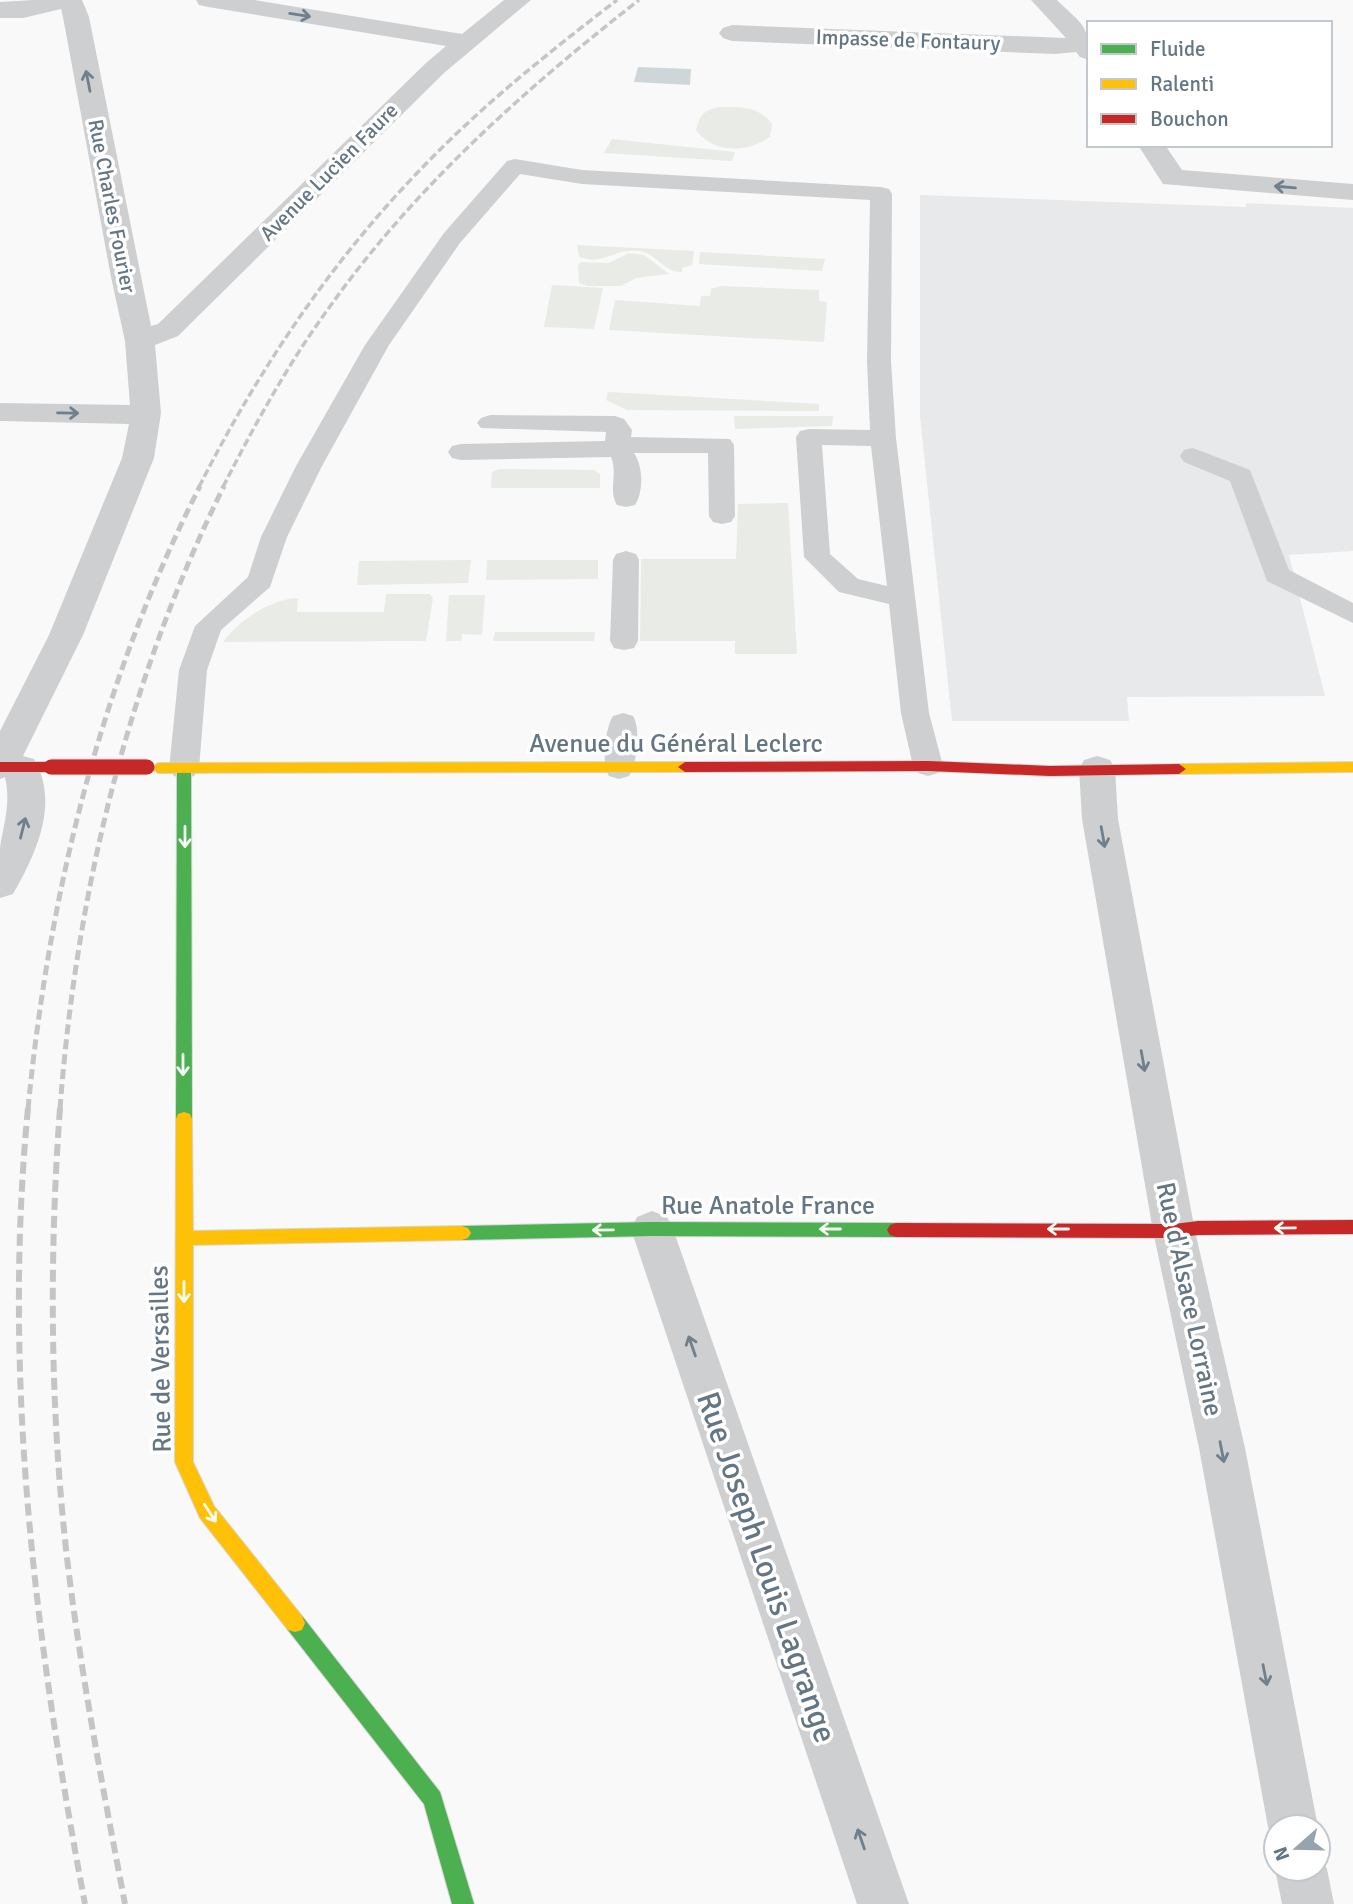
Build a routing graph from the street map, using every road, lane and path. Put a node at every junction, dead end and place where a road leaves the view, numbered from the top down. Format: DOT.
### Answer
graph roads {
  1 [pos="69,0"];
  2 [pos="208,0"];
  3 [pos="519,0"];
  4 [pos="1043,0"];
  5 [pos="0,10"];
  6 [pos="732,33"];
  7 [pos="465,42"];
  8 [pos="1086,48"];
  9 [pos="1152,147"];
  10 [pos="1353,192"];
  11 [pos="140,341"];
  12 [pos="0,412"];
  13 [pos="146,413"];
  14 [pos="490,423"];
  15 [pos="883,438"];
  16 [pos="616,447"];
  17 [pos="461,452"];
  18 [pos="1193,456"];
  19 [pos="626,499"];
  20 [pos="722,516"];
  21 [pos="626,560"];
  22 [pos="901,598"];
  23 [pos="1353,614"];
  24 [pos="624,641"];
  25 [pos="622,723"];
  26 [pos="928,766"];
  27 [pos="18,767"];
  28 [pos="1353,767"];
  29 [pos="184,769"];
  30 [pos="619,769"];
  31 [pos="1097,769"];
  32 [pos="0,884"];
  33 [pos="1353,1227"];
  34 [pos="652,1229"];
  35 [pos="1174,1231"];
  36 [pos="183,1238"];
  37 [pos="1290,1813"];
  38 [pos="1304,1883"];
  39 [pos="463,1904"];
  40 [pos="883,1904"];
  41 [pos="1308,1904"];
  1 -- 5 [label="street"];
  11 -- 1 [label="street, Rue Charles Fourier, one-way"];
  2 -- 7 [label="street, one-way"];
  3 -- 7 [label="street, Avenue Lucien Faure"];
  4 -- 8 [label="street"];
  6 -- 8 [label="street, Impasse de Fontaury"];
  7 -- 11 [label="street, Avenue Lucien Faure"];
  10 -- 9 [label="street, one-way"];
  11 -- 13 [label="street, Rue Charles Fourier"];
  12 -- 13 [label="street, one-way"];
  13 -- 27 [label="street"];
  14 -- 16 [label="lane"];
  15 -- 22 [label="lane"];
  15 -- 22 [label="lane"];
  15 -- 29 [label="lane"];
  16 -- 17 [label="lane"];
  16 -- 19 [label="lane"];
  16 -- 20 [label="lane"];
  18 -- 23 [label="lane"];
  21 -- 24 [label="lane"];
  22 -- 26 [label="lane"];
  25 -- 30 [label="lane"];
  26 -- 30 [label="street, Avenue du Général Leclerc"];
  26 -- 31 [label="street, Avenue du Général Leclerc"];
  27 -- 29 [label="street, Avenue du Général Leclerc, bridge"];
  32 -- 27 [label="street, one-way"];
  28 -- 31 [label="street, Avenue du Général Leclerc"];
  29 -- 30 [label="street, Avenue du Général Leclerc"];
  29 -- 36 [label="street, Rue de Versailles, one-way"];
  31 -- 35 [label="street, Rue d'Alsace Lorraine, one-way"];
  33 -- 35 [label="street, Rue Anatole France, one-way"];
  35 -- 34 [label="street, Rue Anatole France, one-way"];
  34 -- 36 [label="street, Rue Anatole France, one-way"];
  40 -- 34 [label="street, Rue Joseph Louis Lagrange, one-way"];
  35 -- 37 [label="street, Rue d'Alsace Lorraine, one-way"];
  36 -- 39 [label="street, Rue de Versailles, one-way"];
  38 -- 41 [label="street"];
}
